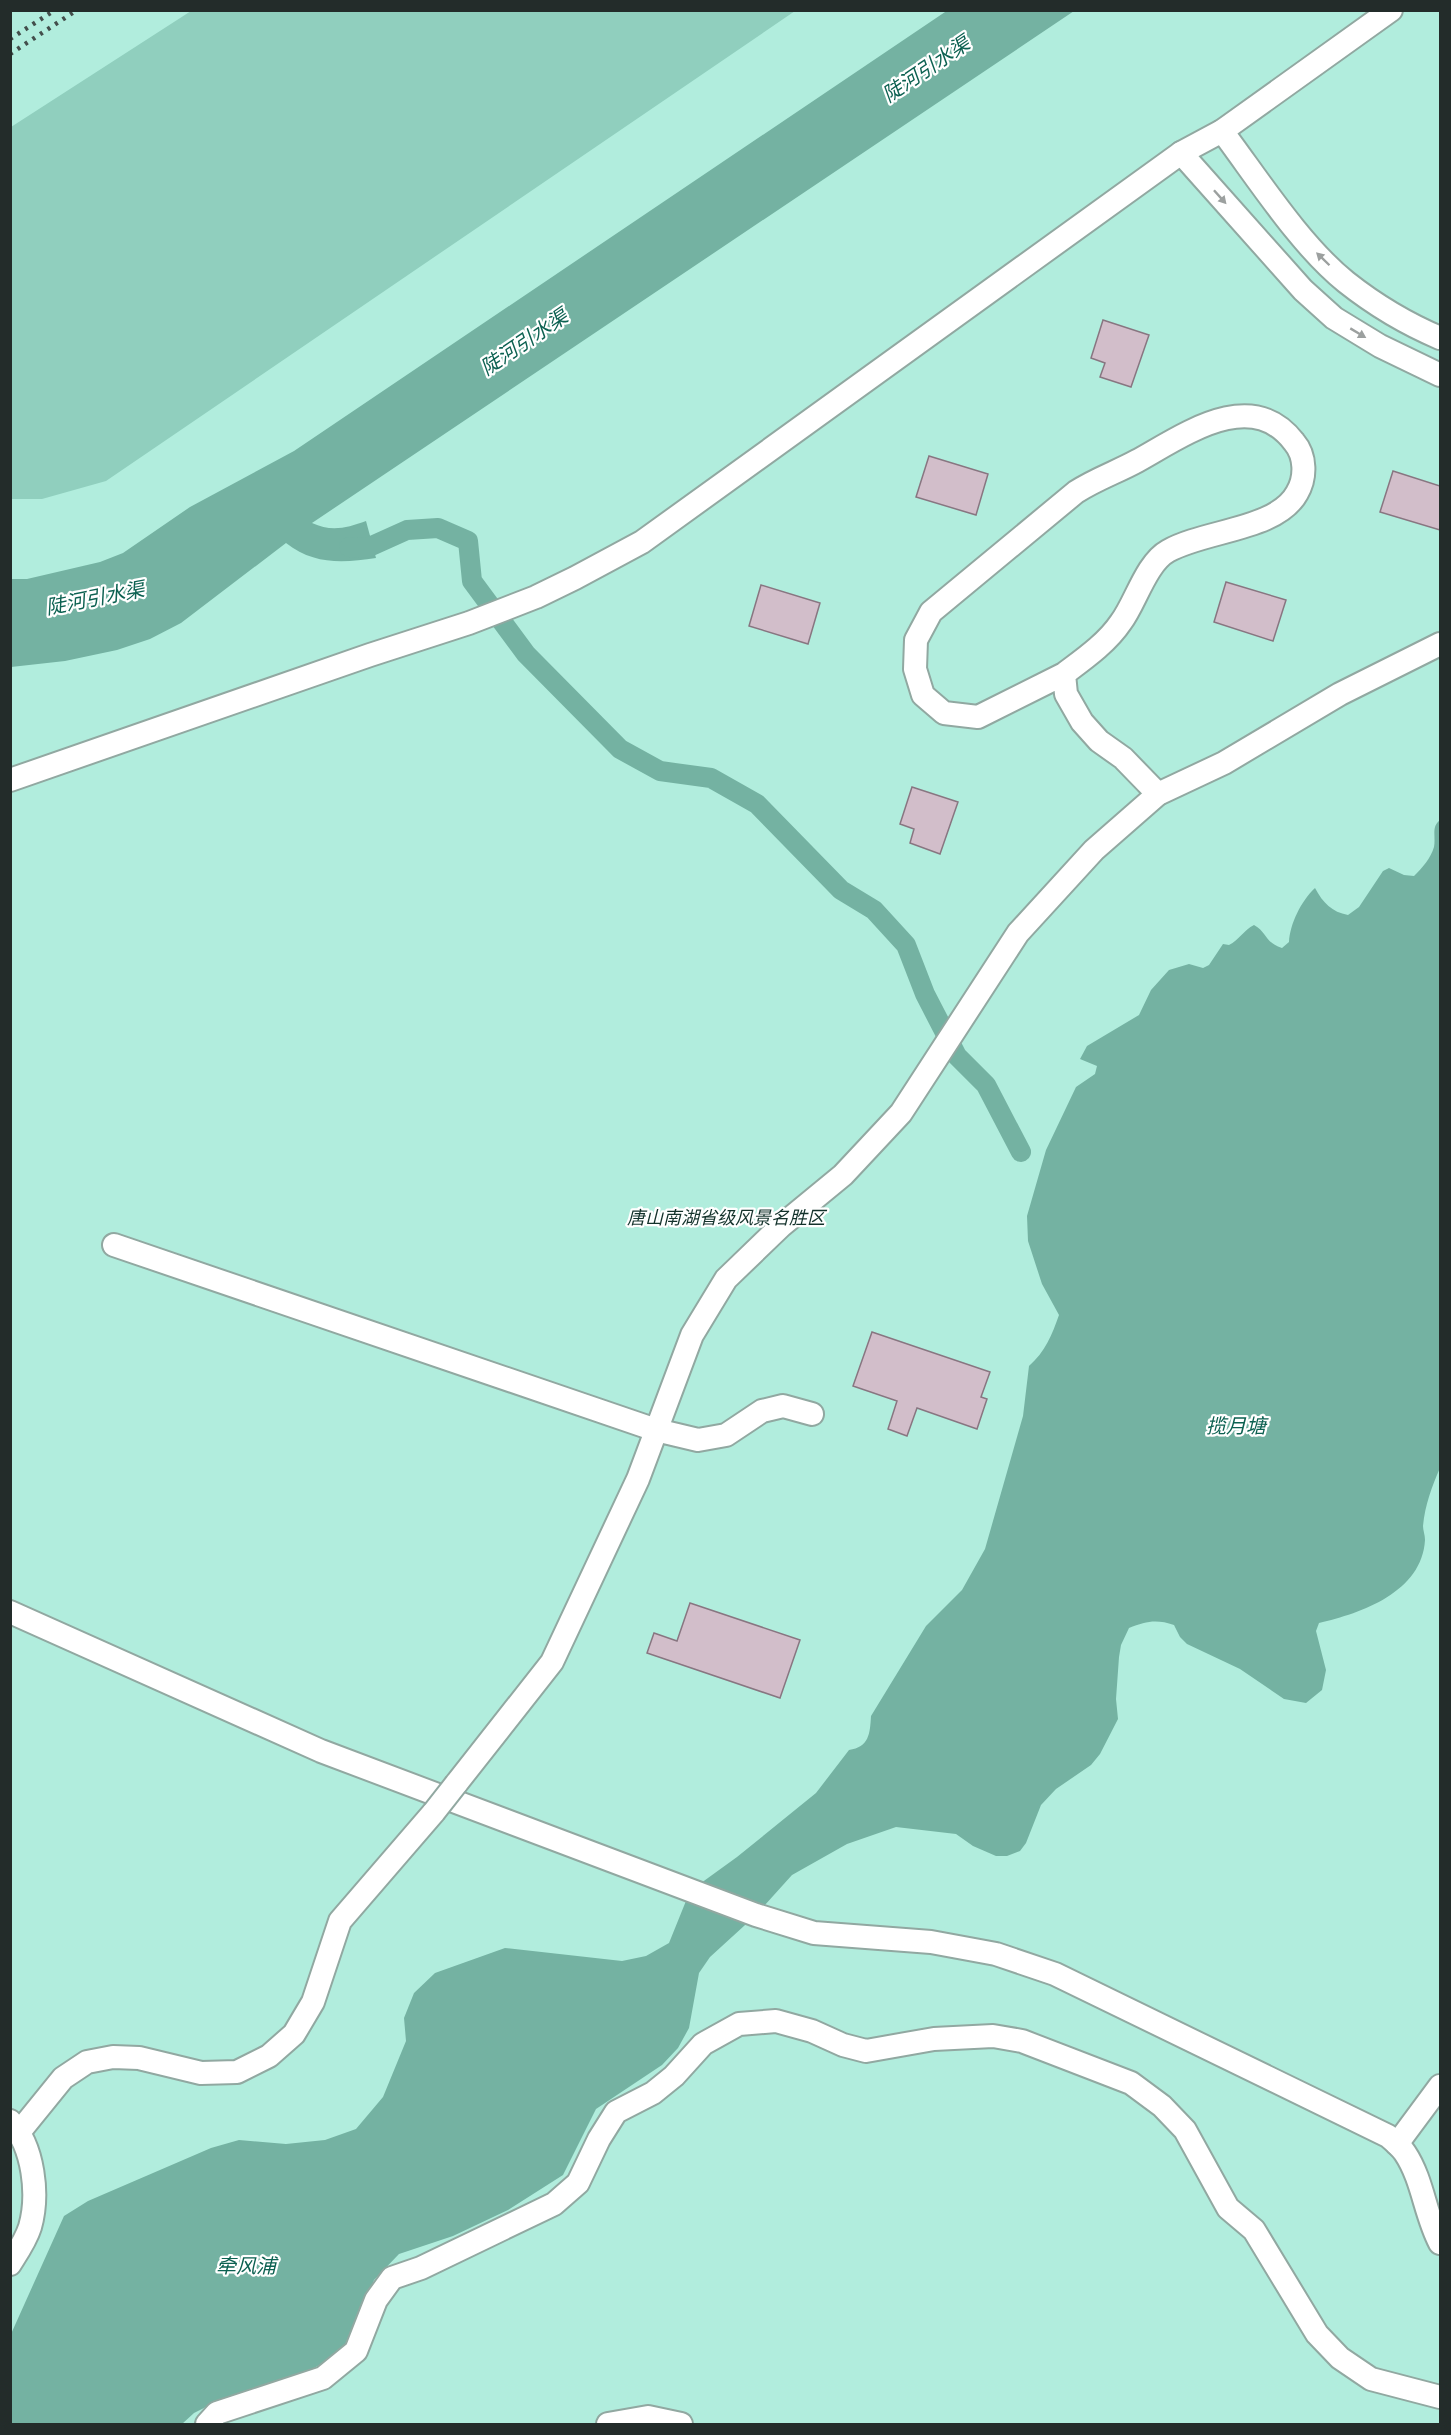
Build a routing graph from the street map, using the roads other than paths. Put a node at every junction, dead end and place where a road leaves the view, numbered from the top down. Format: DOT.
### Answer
graph roads {
  1 [pos="1391,10"];
  2 [pos="1221,131"];
  3 [pos="1180,153"];
  4 [pos="1440,338"];
  5 [pos="1440,375"];
  6 [pos="1440,644"];
  7 [pos="1064,674"];
  8 [pos="10,780"];
  9 [pos="1158,794"];
  10 [pos="114,1245"];
  11 [pos="812,1414"];
  12 [pos="656,1430"];
  13 [pos="10,1612"];
  14 [pos="1440,2086"];
  15 [pos="15,2126"];
  16 [pos="1397,2145"];
  17 [pos="1440,2243"];
  18 [pos="10,2264"];
  19 [pos="1440,2397"];
  20 [pos="207,2424"];
  21 [pos="609,2424"];
  22 [pos="681,2424"];
  1 -- 2 [label="street"];
  2 -- 3 [label="street"];
  4 -- 2 [label="street, one-way"];
  3 -- 5 [label="street, one-way"];
  3 -- 8 [label="street"];
  6 -- 9 [label="street"];
  7 -- 7 [label="street"];
  7 -- 9 [label="street"];
  9 -- 12 [label="street"];
  10 -- 12 [label="street"];
  11 -- 12 [label="street"];
  12 -- 15 [label="street, bridge"];
  13 -- 16 [label="street"];
  14 -- 16 [label="street"];
  15 -- 18 [label="street"];
  16 -- 17 [label="street"];
  19 -- 20 [label="street"];
  21 -- 22 [label="street"];
}
